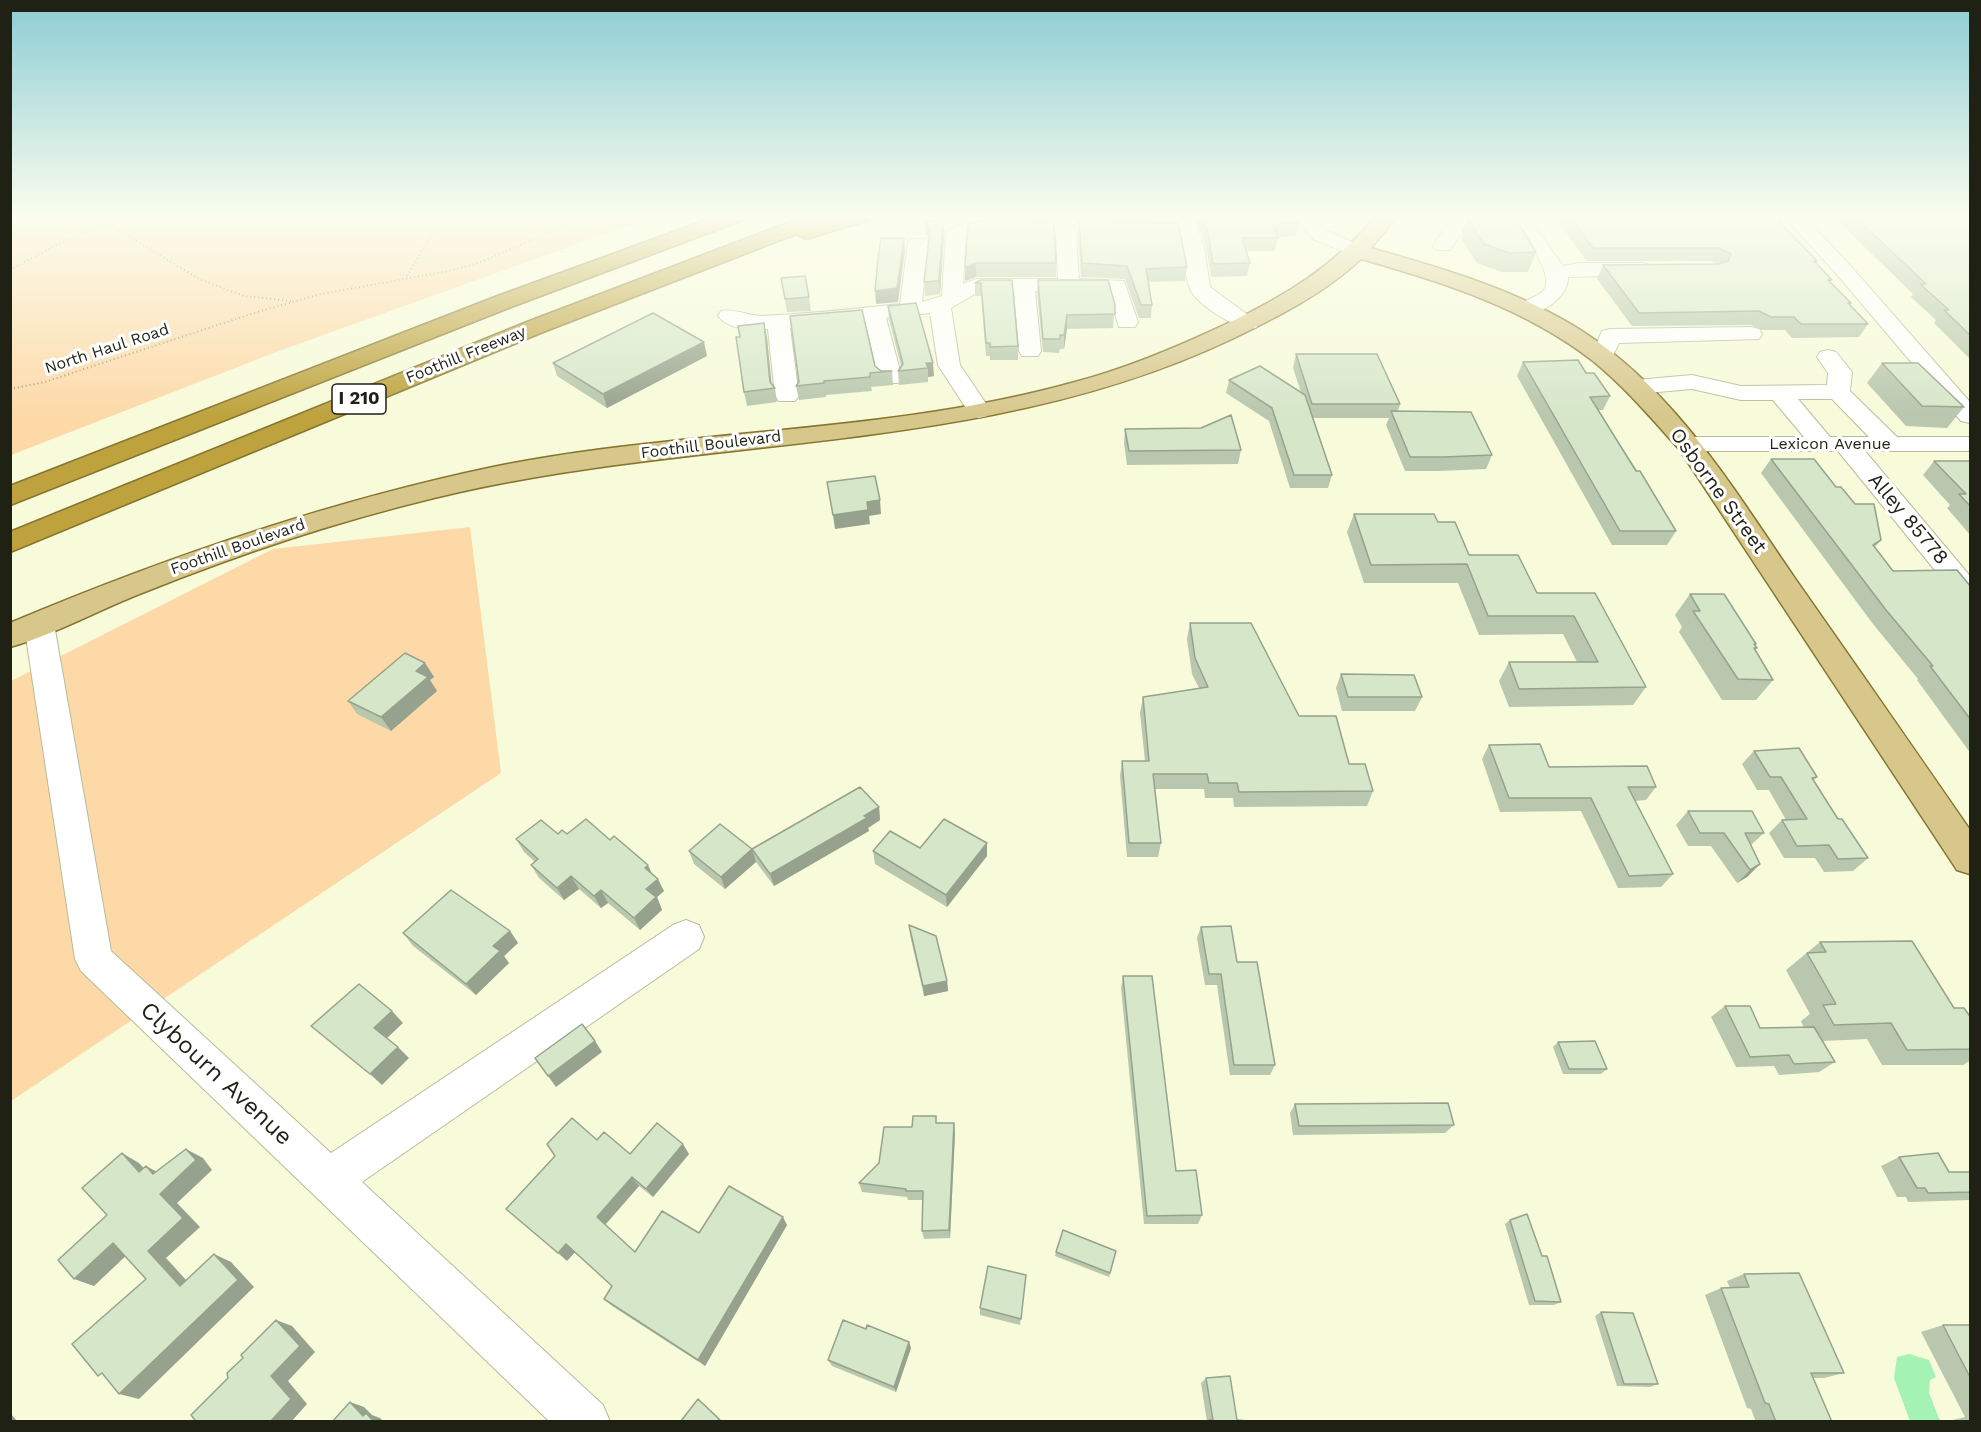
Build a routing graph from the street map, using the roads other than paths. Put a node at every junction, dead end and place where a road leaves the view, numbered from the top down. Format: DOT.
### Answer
graph roads {
  1 [pos="547,283"];
  2 [pos="554,283"];
  3 [pos="652,283"];
  4 [pos="913,283"];
  5 [pos="949,283"];
  6 [pos="1199,283"];
  7 [pos="1313,283"];
  8 [pos="1458,283"];
  9 [pos="1558,283"];
  10 [pos="1855,283"];
  11 [pos="1024,285"];
  12 [pos="1069,285"];
  13 [pos="946,302"];
  14 [pos="910,309"];
  15 [pos="1526,309"];
  16 [pos="874,313"];
  17 [pos="729,316"];
  18 [pos="778,322"];
  19 [pos="1127,322"];
  20 [pos="1248,323"];
  21 [pos="1751,334"];
  22 [pos="1030,351"];
  23 [pos="1602,357"];
  24 [pos="1828,357"];
  25 [pos="890,378"];
  26 [pos="298,382"];
  27 [pos="1636,387"];
  28 [pos="1838,392"];
  29 [pos="1780,393"];
  30 [pos="787,396"];
  31 [pos="979,411"];
  32 [pos="1971,416"];
  33 [pos="1689,444"];
  34 [pos="1834,444"];
  35 [pos="1890,444"];
  36 [pos="1971,444"];
  37 [pos="10,496"];
  38 [pos="10,543"];
  39 [pos="1971,594"];
  40 [pos="25,630"];
  41 [pos="1966,846"];
  42 [pos="686,937"];
  43 [pos="329,1180"];
  44 [pos="586,1422"];
  1 -- 26 [label="highway"];
  2 -- 26 [label="highway, Foothill Freeway / I 210"];
  3 -- 38 [label="highway, Foothill Freeway / I 210"];
  4 -- 14 [label="street"];
  5 -- 13 [label="street"];
  6 -- 20 [label="street"];
  7 -- 20 [label="main road, Foothill Boulevard"];
  8 -- 15 [label="main road, Osborne Street"];
  9 -- 15 [label="street"];
  10 -- 32 [label="street"];
  11 -- 12 [label="street"];
  11 -- 13 [label="street"];
  11 -- 22 [label="street"];
  12 -- 19 [label="street"];
  13 -- 14 [label="street"];
  13 -- 31 [label="street"];
  14 -- 16 [label="street"];
  15 -- 23 [label="main road, Osborne Street"];
  16 -- 18 [label="street"];
  16 -- 25 [label="street"];
  17 -- 18 [label="street"];
  18 -- 30 [label="street"];
  20 -- 31 [label="main road, Foothill Boulevard"];
  21 -- 23 [label="street"];
  23 -- 27 [label="main road, Osborne Street"];
  24 -- 28 [label="street"];
  26 -- 37 [label="highway, Foothill Freeway / I 210"];
  27 -- 29 [label="street"];
  27 -- 33 [label="main road, Osborne Street"];
  28 -- 29 [label="street"];
  28 -- 35 [label="street"];
  29 -- 34 [label="street, Alley 85778"];
  31 -- 40 [label="main road, Foothill Boulevard"];
  33 -- 34 [label="street, Lexicon Avenue"];
  33 -- 41 [label="main road, Osborne Street"];
  34 -- 35 [label="street, Lexicon Avenue"];
  34 -- 39 [label="street, Alley 85778"];
  35 -- 36 [label="street, Lexicon Avenue"];
  40 -- 43 [label="street, Clybourn Avenue"];
  42 -- 43 [label="street"];
  43 -- 44 [label="street, Clybourn Avenue"];
}
